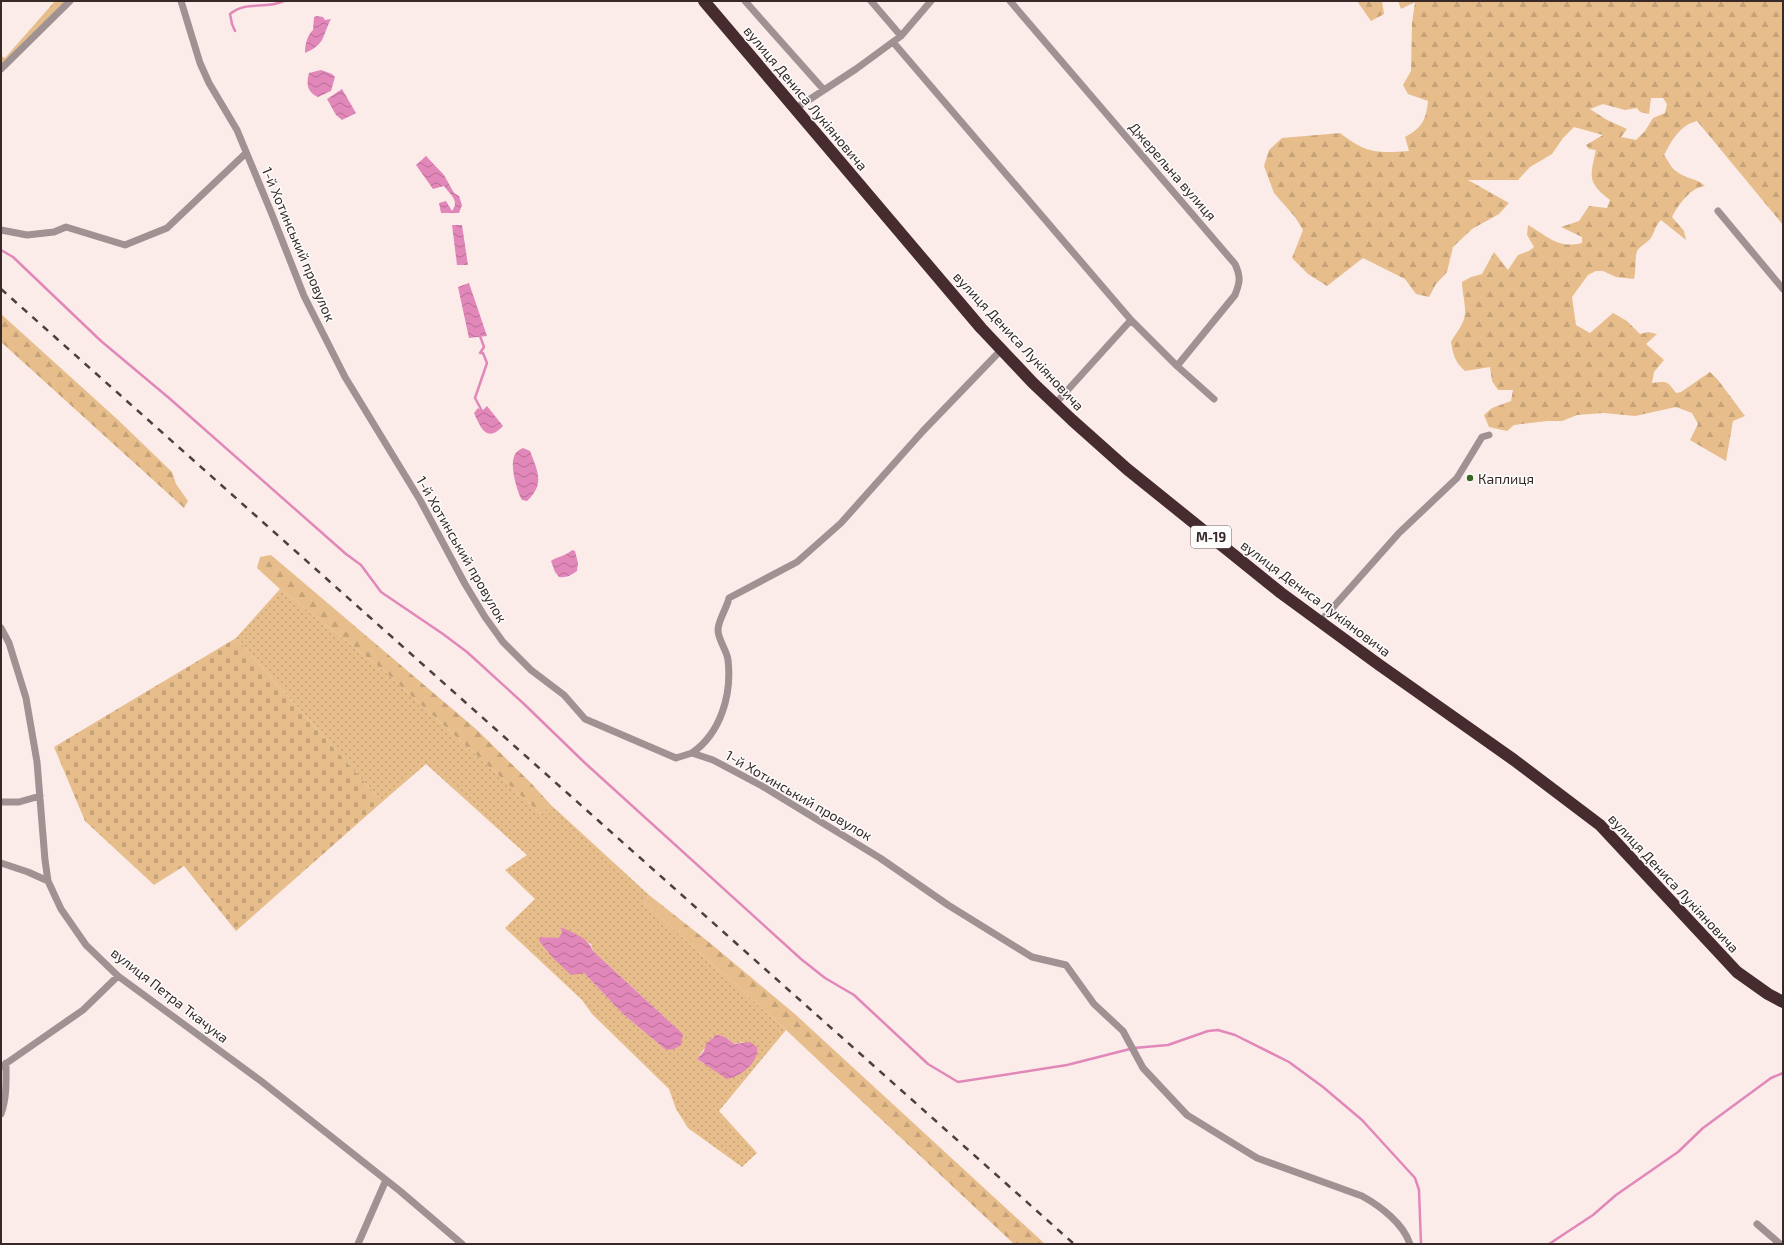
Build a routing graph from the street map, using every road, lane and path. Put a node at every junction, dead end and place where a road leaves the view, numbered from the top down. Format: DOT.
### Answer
graph roads {
  1 [pos="70,1"];
  2 [pos="181,1"];
  3 [pos="704,1"];
  4 [pos="744,1"];
  5 [pos="871,1"];
  6 [pos="931,1"];
  7 [pos="1010,1"];
  8 [pos="901,36"];
  9 [pos="893,42"];
  10 [pos="1,69"];
  11 [pos="824,90"];
  12 [pos="795,109"];
  13 [pos="246,152"];
  14 [pos="1718,211"];
  15 [pos="1,230"];
  16 [pos="1783,289"];
  17 [pos="1131,320"];
  18 [pos="1002,349"];
  19 [pos="1177,366"];
  20 [pos="1214,399"];
  21 [pos="1055,404"];
  22 [pos="1489,436"];
  23 [pos="1320,622"];
  24 [pos="1,628"];
  25 [pos="692,753"];
  26 [pos="40,796"];
  27 [pos="1,802"];
  28 [pos="1,863"];
  29 [pos="48,881"];
  30 [pos="118,976"];
  31 [pos="1783,1002"];
  32 [pos="4,1065"];
  33 [pos="1,1114"];
  34 [pos="386,1180"];
  35 [pos="1757,1224"];
  36 [pos="358,1244"];
  37 [pos="462,1244"];
  38 [pos="1410,1244"];
  39 [pos="1780,1244"];
  1 -- 10 [label="street"];
  2 -- 13 [label="street, 1-й Хотинський провулок"];
  3 -- 12 [label="highway, вулиця Дениса Лукіяновича / М-19"];
  4 -- 11 [label="street"];
  5 -- 8 [label="street"];
  6 -- 8 [label="street"];
  7 -- 19 [label="street, Джерельна вулиця"];
  8 -- 9 [label="street"];
  9 -- 11 [label="street"];
  9 -- 17 [label="street"];
  11 -- 12 [label="street"];
  12 -- 18 [label="highway, вулиця Дениса Лукіяновича / М-19"];
  13 -- 15 [label="street"];
  13 -- 25 [label="street, 1-й Хотинський провулок"];
  14 -- 16 [label="street"];
  17 -- 19 [label="street"];
  17 -- 21 [label="street"];
  18 -- 21 [label="highway, вулиця Дениса Лукіяновича / М-19"];
  18 -- 25 [label="street"];
  19 -- 20 [label="street"];
  21 -- 23 [label="highway, вулиця Дениса Лукіяновича / М-19"];
  22 -- 23 [label="street"];
  23 -- 31 [label="highway, вулиця Дениса Лукіяновича / М-19"];
  24 -- 26 [label="street, вулиця Петра Ткачука"];
  25 -- 38 [label="street, 1-й Хотинський провулок"];
  26 -- 27 [label="street"];
  26 -- 29 [label="street, вулиця Петра Ткачука"];
  28 -- 29 [label="street"];
  29 -- 30 [label="street, вулиця Петра Ткачука"];
  30 -- 32 [label="street"];
  30 -- 34 [label="street, вулиця Петра Ткачука"];
  32 -- 33 [label="street"];
  34 -- 36 [label="street"];
  34 -- 37 [label="street, вулиця Петра Ткачука"];
  35 -- 39 [label="street"];
}
